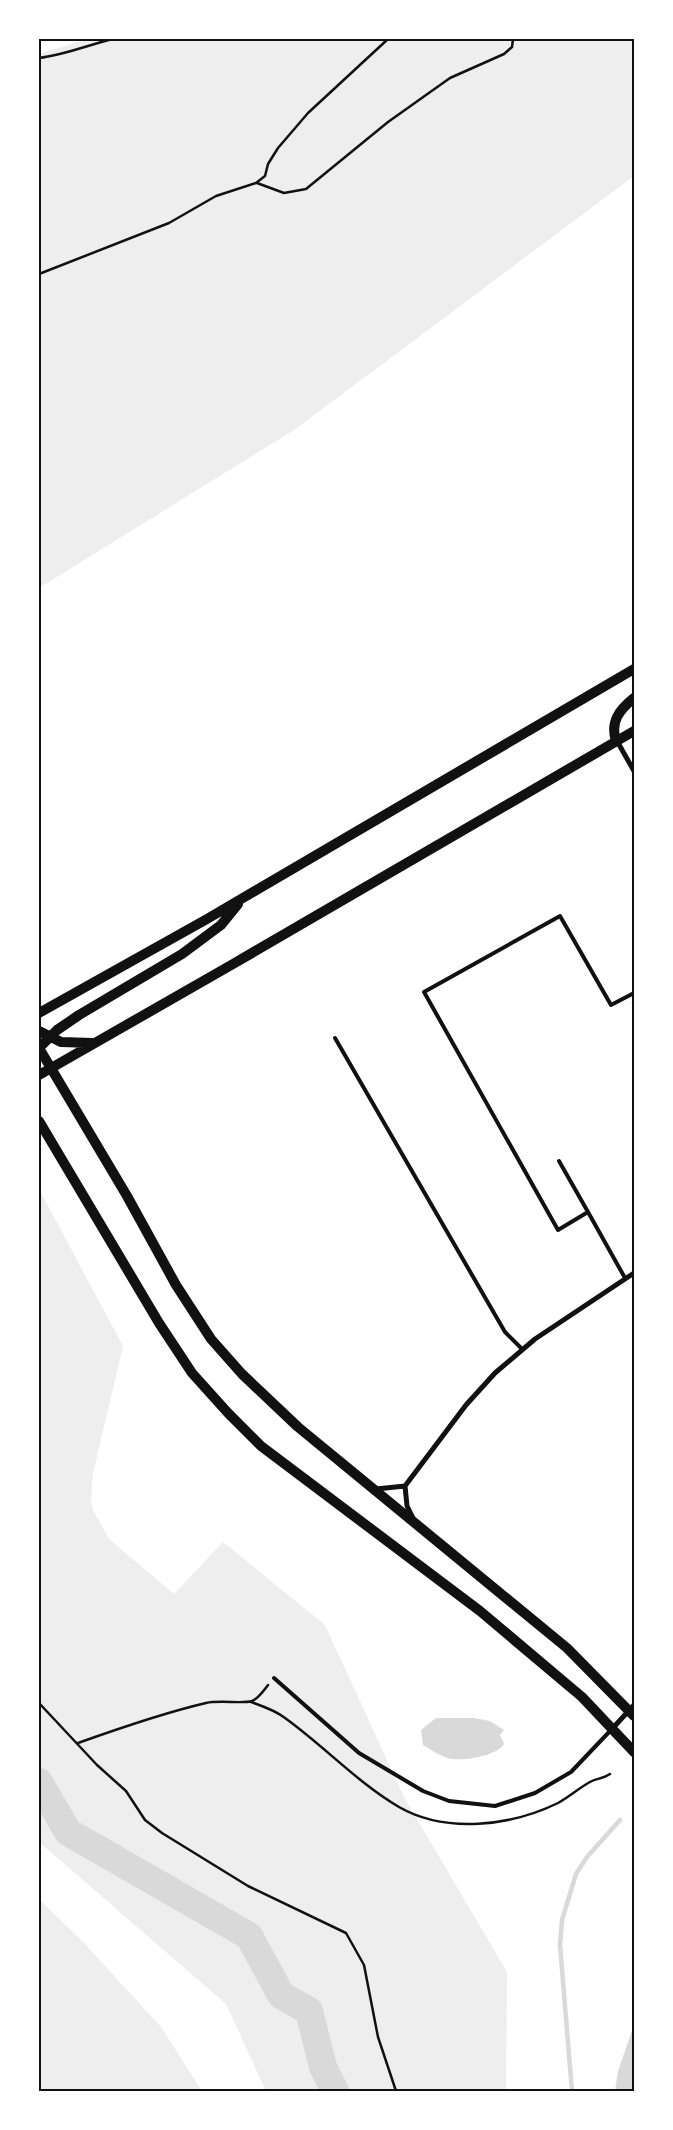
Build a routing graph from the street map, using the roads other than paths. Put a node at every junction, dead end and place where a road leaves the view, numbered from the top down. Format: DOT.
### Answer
graph roads {
  1 [pos="634,669"];
  2 [pos="634,698"];
  3 [pos="634,731"];
  4 [pos="616,741"];
  5 [pos="634,771"];
  6 [pos="244,898"];
  7 [pos="634,992"];
  8 [pos="39,1013"];
  9 [pos="39,1030"];
  10 [pos="50,1036"];
  11 [pos="335,1038"];
  12 [pos="94,1043"];
  13 [pos="39,1048"];
  14 [pos="51,1068"];
  15 [pos="39,1075"];
  16 [pos="39,1121"];
  17 [pos="559,1161"];
  18 [pos="588,1212"];
  19 [pos="634,1274"];
  20 [pos="625,1278"];
  21 [pos="522,1349"];
  22 [pos="406,1486"];
  23 [pos="372,1489"];
  24 [pos="418,1527"];
  25 [pos="274,1678"];
  26 [pos="632,1711"];
  27 [pos="612,1729"];
  28 [pos="634,1752"];
  1 -- 6 [label="main road"];
  2 -- 4 [label="main road"];
  3 -- 4 [label="main road"];
  4 -- 5 [label="street"];
  4 -- 12 [label="main road"];
  6 -- 8 [label="main road"];
  6 -- 10 [label="main road"];
  7 -- 18 [label="lane"];
  9 -- 10 [label="main road"];
  10 -- 12 [label="main road"];
  10 -- 13 [label="main road"];
  11 -- 21 [label="lane"];
  12 -- 14 [label="main road"];
  13 -- 14 [label="main road"];
  14 -- 15 [label="main road"];
  14 -- 23 [label="main road"];
  16 -- 27 [label="main road"];
  17 -- 18 [label="lane"];
  18 -- 20 [label="lane"];
  19 -- 20 [label="street"];
  20 -- 21 [label="street"];
  21 -- 22 [label="street"];
  22 -- 23 [label="street"];
  22 -- 24 [label="street"];
  23 -- 24 [label="main road"];
  24 -- 26 [label="main road"];
  25 -- 27 [label="lane"];
  26 -- 27 [label="street"];
  27 -- 28 [label="main road"];
}
